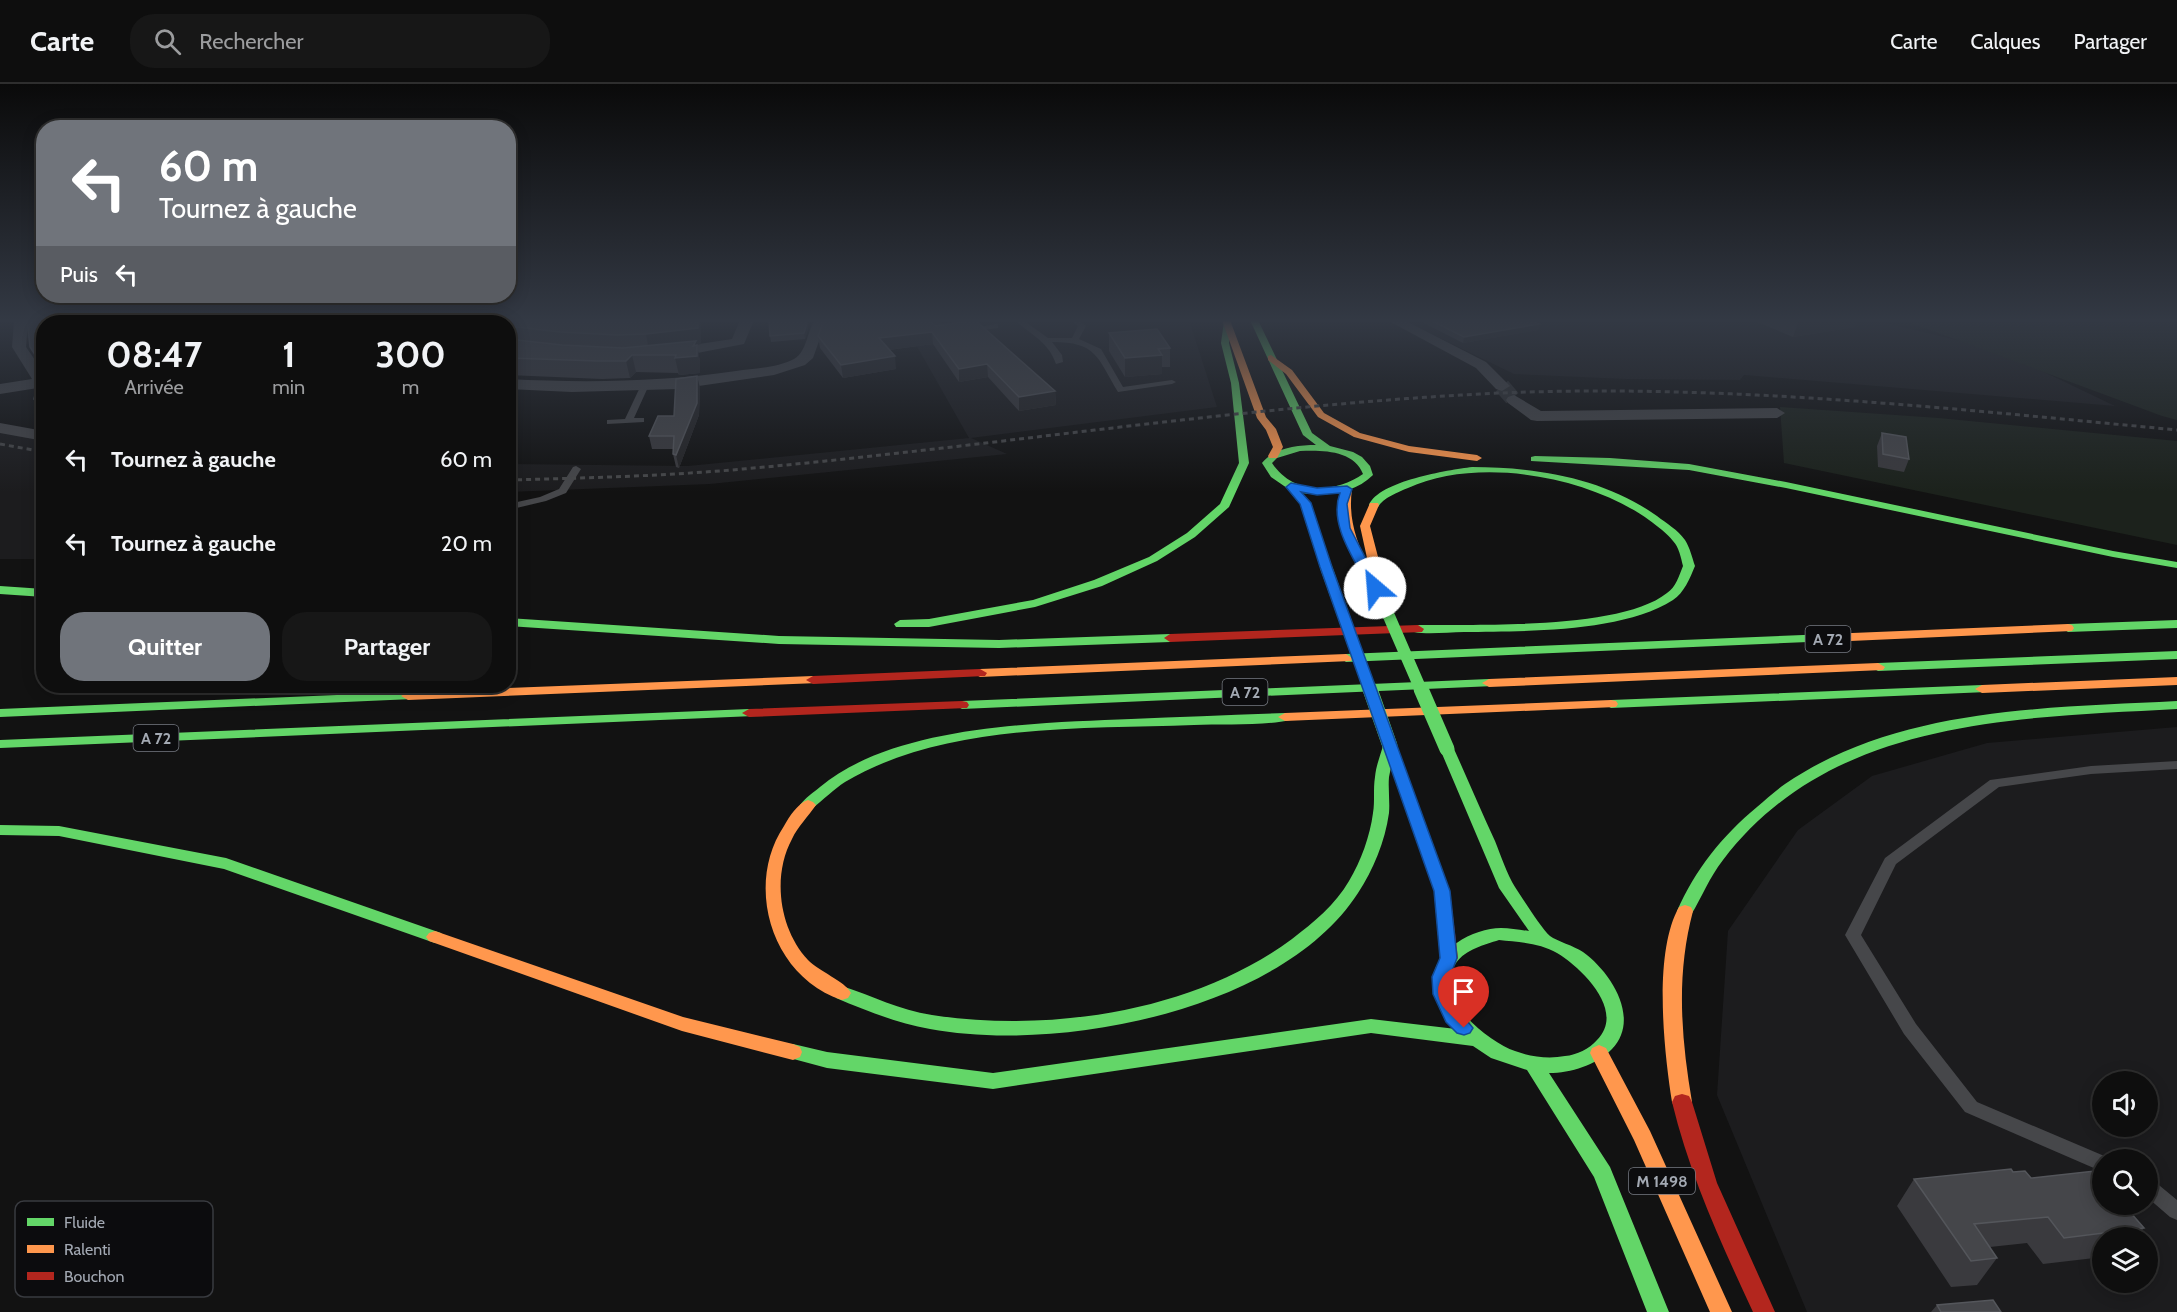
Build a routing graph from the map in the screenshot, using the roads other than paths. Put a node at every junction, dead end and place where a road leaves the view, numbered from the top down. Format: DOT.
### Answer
graph roads {
  1 [pos="724,377"];
  2 [pos="1114,377"];
  3 [pos="1234,377"];
  4 [pos="1247,377"];
  5 [pos="1280,377"];
  6 [pos="1293,377"];
  7 [pos="1493,377"];
  8 [pos="1172,382"];
  9 [pos="36,383"];
  10 [pos="516,384"];
  11 [pos="645,385"];
  12 [pos="1502,386"];
  13 [pos="0,389"];
  14 [pos="1514,400"];
  15 [pos="1777,413"];
  16 [pos="641,420"];
  17 [pos="628,421"];
  18 [pos="610,422"];
  19 [pos="0,428"];
  20 [pos="36,435"];
  21 [pos="1326,448"];
  22 [pos="1273,456"];
  23 [pos="1353,456"];
  24 [pos="1467,458"];
  25 [pos="1375,459"];
  26 [pos="1397,461"];
  27 [pos="576,470"];
  28 [pos="1291,487"];
  29 [pos="1347,489"];
  30 [pos="516,505"];
  31 [pos="2177,565"];
  32 [pos="0,590"];
  33 [pos="36,592"];
  34 [pos="1385,607"];
  35 [pos="516,622"];
  36 [pos="2177,624"];
  37 [pos="884,625"];
  38 [pos="850,627"];
  39 [pos="640,630"];
  40 [pos="2177,655"];
  41 [pos="2177,681"];
  42 [pos="516,691"];
  43 [pos="470,693"];
  44 [pos="2177,705"];
  45 [pos="0,712"];
  46 [pos="0,744"];
  47 [pos="1390,746"];
  48 [pos="2177,765"];
  49 [pos="0,830"];
  50 [pos="1545,941"];
  51 [pos="1449,958"];
  52 [pos="1475,1039"];
  53 [pos="1599,1053"];
  54 [pos="1533,1064"];
  55 [pos="2092,1159"];
  56 [pos="2158,1195"];
  57 [pos="2177,1211"];
  58 [pos="1658,1312"];
  59 [pos="1721,1312"];
  60 [pos="1764,1312"];
  1 -- 11 [label="street"];
  2 -- 8 [label="lane"];
  3 -- 37 [label="main road"];
  4 -- 22 [label="main road"];
  5 -- 21 [label="main road"];
  6 -- 24 [label="main road"];
  7 -- 12 [label="street"];
  9 -- 13 [label="street"];
  10 -- 11 [label="street"];
  11 -- 17 [label="lane"];
  14 -- 15 [label="street"];
  16 -- 17 [label="lane"];
  17 -- 18 [label="lane"];
  19 -- 20 [label="street"];
  21 -- 22 [label="main road"];
  21 -- 23 [label="main road"];
  22 -- 28 [label="main road"];
  23 -- 25 [label="main road"];
  23 -- 29 [label="main road"];
  24 -- 26 [label="main road"];
  24 -- 31 [label="main road"];
  27 -- 30 [label="lane"];
  28 -- 29 [label="main road"];
  28 -- 47 [label="main road, bridge"];
  29 -- 34 [label="main road"];
  32 -- 33 [label="main road"];
  34 -- 39 [label="main road"];
  34 -- 50 [label="main road, bridge"];
  35 -- 39 [label="main road"];
  36 -- 42 [label="main road, A 72"];
  38 -- 39 [label="main road"];
  40 -- 46 [label="main road, A 72"];
  41 -- 47 [label="main road"];
  43 -- 45 [label="main road, A 72"];
  44 -- 60 [label="main road"];
  47 -- 51 [label="main road"];
  48 -- 55 [label="lane"];
  49 -- 52 [label="main road"];
  50 -- 51 [label="main road"];
  50 -- 53 [label="main road"];
  51 -- 52 [label="main road"];
  52 -- 54 [label="main road"];
  53 -- 54 [label="main road"];
  53 -- 59 [label="main road, M 1498"];
  54 -- 58 [label="main road, M 1498"];
  56 -- 57 [label="lane"];
}
